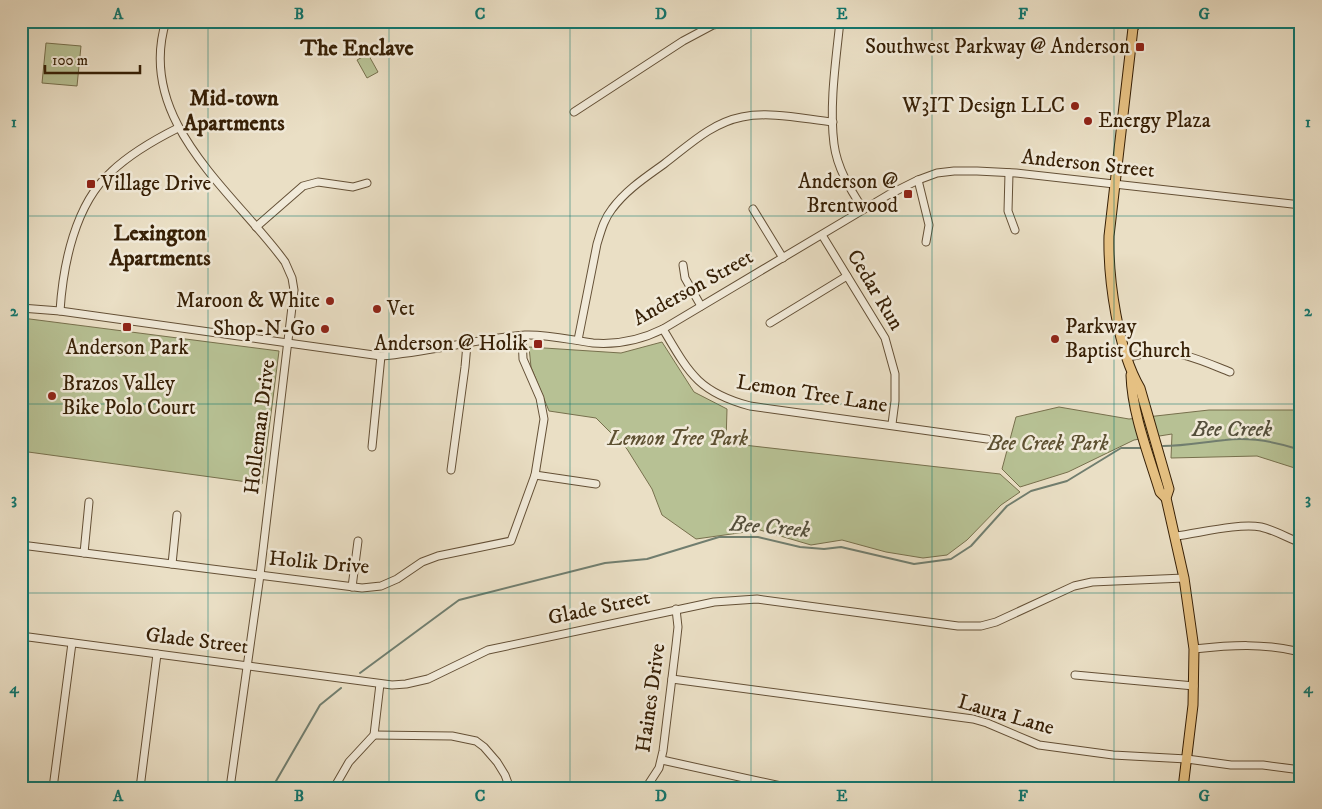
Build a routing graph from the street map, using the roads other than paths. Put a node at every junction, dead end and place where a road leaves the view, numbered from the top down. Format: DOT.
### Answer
graph roads {
  1 [pos="166,21"];
  2 [pos="735,21"];
  3 [pos="813,21"];
  4 [pos="840,23"];
  5 [pos="1134,23"];
  6 [pos="574,112"];
  7 [pos="833,122"];
  8 [pos="178,128"];
  9 [pos="1009,173"];
  10 [pos="918,180"];
  11 [pos="367,183"];
  12 [pos="1115,184"];
  13 [pos="1301,205"];
  14 [pos="753,209"];
  15 [pos="863,210"];
  16 [pos="256,227"];
  17 [pos="1015,230"];
  18 [pos="822,235"];
  19 [pos="926,242"];
  20 [pos="783,258"];
  21 [pos="683,265"];
  22 [pos="846,276"];
  23 [pos="701,306"];
  24 [pos="21,308"];
  25 [pos="60,311"];
  26 [pos="770,323"];
  27 [pos="663,329"];
  28 [pos="522,336"];
  29 [pos="578,340"];
  30 [pos="287,344"];
  31 [pos="467,344"];
  32 [pos="381,356"];
  33 [pos="1126,357"];
  34 [pos="1230,372"];
  35 [pos="892,424"];
  36 [pos="987,438"];
  37 [pos="372,447"];
  38 [pos="451,470"];
  39 [pos="535,475"];
  40 [pos="596,484"];
  41 [pos="89,502"];
  42 [pos="177,515"];
  43 [pos="1176,536"];
  44 [pos="358,541"];
  45 [pos="1301,543"];
  46 [pos="21,545"];
  47 [pos="84,553"];
  48 [pos="172,564"];
  49 [pos="260,575"];
  50 [pos="1184,578"];
  51 [pos="352,587"];
  52 [pos="676,610"];
  53 [pos="21,636"];
  54 [pos="72,643"];
  55 [pos="1194,649"];
  56 [pos="1301,652"];
  57 [pos="158,654"];
  58 [pos="248,666"];
  59 [pos="1075,675"];
  60 [pos="672,680"];
  61 [pos="380,684"];
  62 [pos="1194,686"];
  63 [pos="374,735"];
  64 [pos="1187,759"];
  65 [pos="662,760"];
  66 [pos="1301,770"];
  67 [pos="748,780"];
  68 [pos="53,788"];
  69 [pos="140,788"];
  70 [pos="230,788"];
  71 [pos="334,788"];
  72 [pos="507,788"];
  73 [pos="646,788"];
  74 [pos="744,788"];
  75 [pos="790,788"];
  76 [pos="1183,788"];
  1 -- 8 [label="street, Holleman Drive"];
  2 -- 6 [label="street"];
  3 -- 4 [label="street"];
  4 -- 7 [label="street"];
  5 -- 12 [label="main road"];
  7 -- 15 [label="street"];
  7 -- 29 [label="street"];
  8 -- 16 [label="street, Holleman Drive"];
  8 -- 25 [label="street"];
  9 -- 10 [label="street, Anderson Street"];
  9 -- 12 [label="street, Anderson Street"];
  9 -- 17 [label="street"];
  10 -- 15 [label="street, Anderson Street"];
  10 -- 19 [label="street"];
  11 -- 16 [label="street"];
  12 -- 13 [label="street, Anderson Street"];
  12 -- 33 [label="main road"];
  14 -- 20 [label="street"];
  15 -- 18 [label="street, Anderson Street"];
  16 -- 30 [label="street, Holleman Drive"];
  18 -- 20 [label="street, Anderson Street"];
  18 -- 22 [label="street, Cedar Run"];
  20 -- 23 [label="street, Anderson Street"];
  21 -- 23 [label="street"];
  22 -- 26 [label="street"];
  22 -- 35 [label="street, Cedar Run"];
  23 -- 27 [label="street, Anderson Street"];
  24 -- 25 [label="street, Anderson Street"];
  25 -- 30 [label="street, Anderson Street"];
  27 -- 29 [label="street, Anderson Street"];
  27 -- 35 [label="street, Lemon Tree Lane"];
  28 -- 29 [label="street, Anderson Street"];
  28 -- 31 [label="street, Anderson Street"];
  28 -- 39 [label="street, Holik Drive"];
  30 -- 32 [label="street, Anderson Street"];
  30 -- 49 [label="street, Holleman Drive"];
  31 -- 32 [label="street, Anderson Street"];
  31 -- 38 [label="street"];
  32 -- 37 [label="street"];
  33 -- 34 [label="street"];
  33 -- 43 [label="main road"];
  35 -- 36 [label="street, Lemon Tree Lane"];
  39 -- 40 [label="street"];
  39 -- 51 [label="street, Holik Drive"];
  41 -- 47 [label="street"];
  42 -- 48 [label="street"];
  43 -- 45 [label="street"];
  43 -- 50 [label="main road"];
  44 -- 51 [label="street"];
  46 -- 47 [label="street, Holik Drive"];
  47 -- 48 [label="street, Holik Drive"];
  48 -- 49 [label="street, Holik Drive"];
  49 -- 51 [label="street, Holik Drive"];
  49 -- 58 [label="street, Holleman Drive"];
  50 -- 52 [label="street, Glade Street"];
  50 -- 55 [label="main road"];
  52 -- 60 [label="street, Haines Drive"];
  52 -- 61 [label="street, Glade Street"];
  53 -- 54 [label="street, Glade Street"];
  54 -- 57 [label="street, Glade Street"];
  54 -- 68 [label="street"];
  55 -- 56 [label="street"];
  55 -- 62 [label="main road"];
  57 -- 58 [label="street, Glade Street"];
  57 -- 69 [label="street"];
  58 -- 61 [label="street, Glade Street"];
  58 -- 70 [label="street, Holleman Drive"];
  59 -- 62 [label="street"];
  60 -- 64 [label="street, Laura Lane"];
  60 -- 65 [label="street, Haines Drive"];
  61 -- 63 [label="street"];
  62 -- 64 [label="main road"];
  63 -- 71 [label="street"];
  63 -- 72 [label="street"];
  64 -- 66 [label="street, Laura Lane"];
  64 -- 76 [label="main road"];
  65 -- 67 [label="street"];
  65 -- 73 [label="street, Haines Drive"];
  67 -- 74 [label="street"];
  67 -- 75 [label="street"];
}
